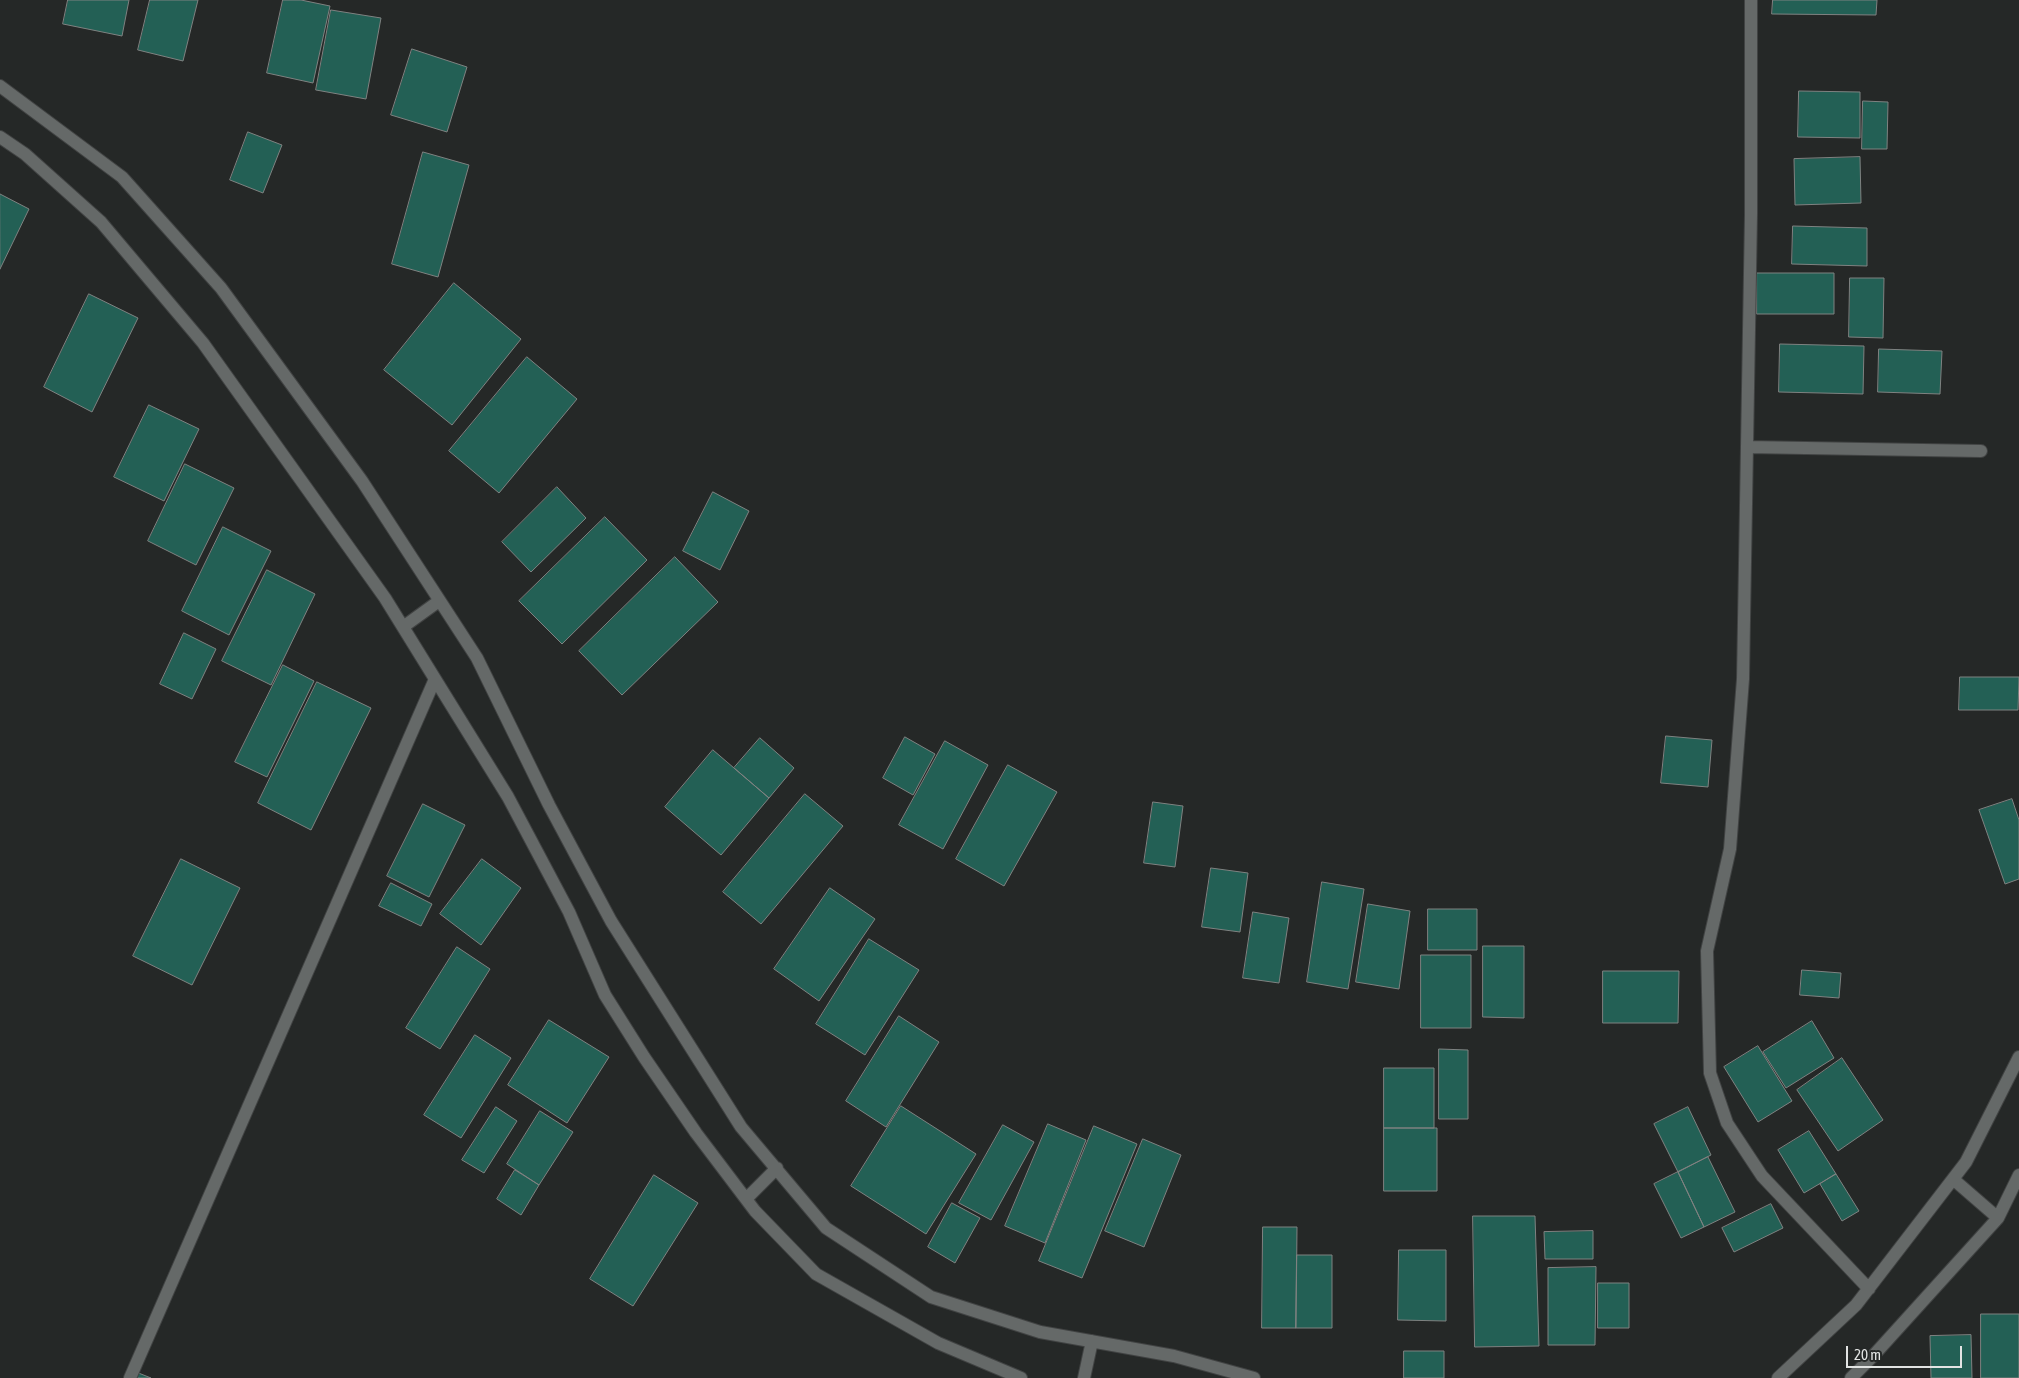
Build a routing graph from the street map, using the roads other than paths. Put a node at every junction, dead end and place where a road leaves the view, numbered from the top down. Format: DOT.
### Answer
graph roads {
  1 [pos="1751,0"];
  2 [pos="0,86"];
  3 [pos="0,137"];
  4 [pos="1747,447"];
  5 [pos="1981,451"];
  6 [pos="439,601"];
  7 [pos="403,627"];
  8 [pos="435,679"];
  9 [pos="2019,1056"];
  10 [pos="776,1168"];
  11 [pos="2019,1175"];
  12 [pos="1953,1179"];
  13 [pos="746,1199"];
  14 [pos="1998,1218"];
  15 [pos="1869,1290"];
  16 [pos="1092,1341"];
  17 [pos="130,1378"];
  18 [pos="1021,1378"];
  19 [pos="1084,1378"];
  20 [pos="1254,1378"];
  21 [pos="1778,1378"];
  22 [pos="1851,1378"];
  1 -- 4 [label="street"];
  2 -- 6 [label="street"];
  3 -- 7 [label="street"];
  4 -- 5 [label="street"];
  4 -- 15 [label="street"];
  6 -- 7 [label="street"];
  6 -- 10 [label="street"];
  7 -- 8 [label="street"];
  8 -- 13 [label="street"];
  8 -- 17 [label="street"];
  9 -- 12 [label="street"];
  10 -- 13 [label="street"];
  10 -- 16 [label="street"];
  11 -- 14 [label="street"];
  12 -- 14 [label="street"];
  12 -- 15 [label="street"];
  13 -- 18 [label="street"];
  14 -- 22 [label="street"];
  15 -- 21 [label="street"];
  16 -- 19 [label="street"];
  16 -- 20 [label="street"];
}
